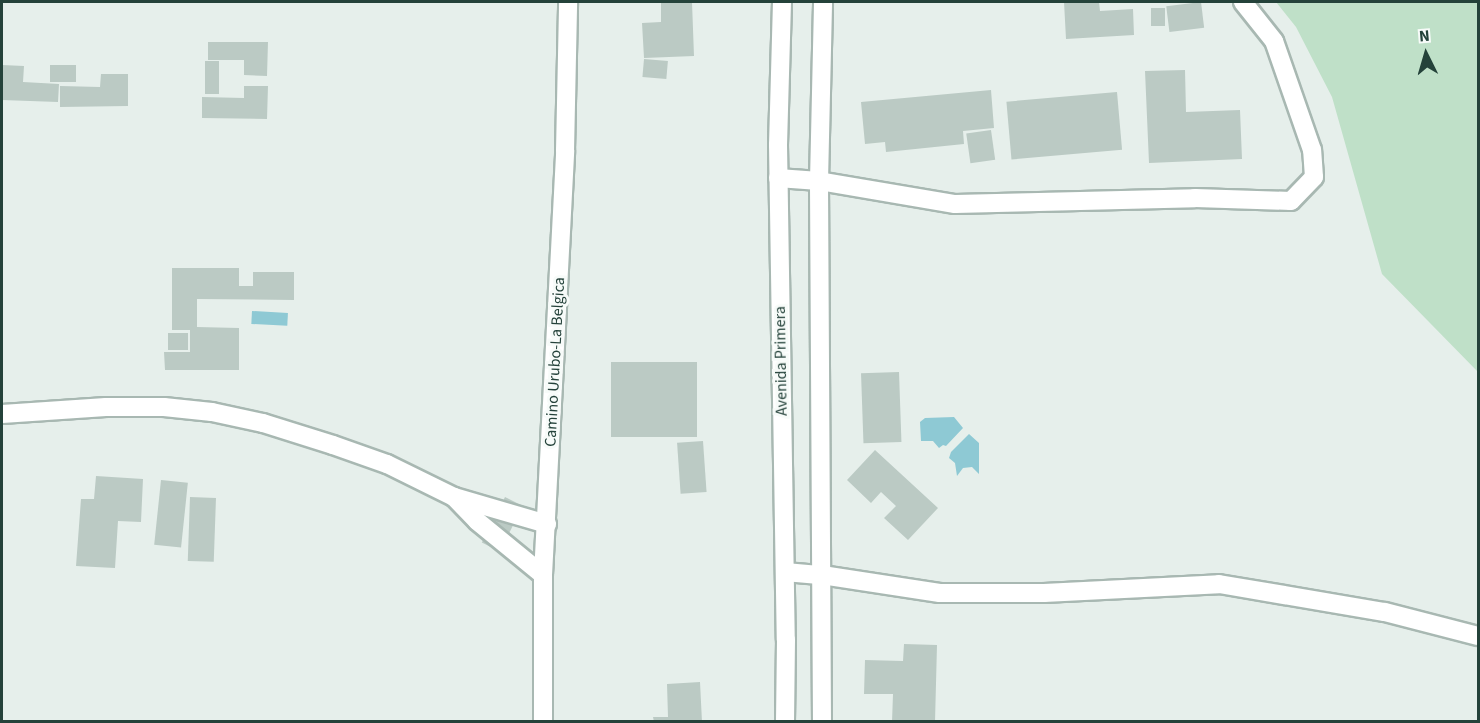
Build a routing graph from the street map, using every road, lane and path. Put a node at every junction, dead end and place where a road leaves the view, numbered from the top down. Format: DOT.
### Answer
graph roads {
  1 [pos="568,2"];
  2 [pos="782,2"];
  3 [pos="822,2"];
  4 [pos="1243,2"];
  5 [pos="778,178"];
  6 [pos="819,181"];
  7 [pos="2,414"];
  8 [pos="454,497"];
  9 [pos="547,524"];
  10 [pos="785,572"];
  11 [pos="543,575"];
  12 [pos="822,575"];
  13 [pos="1479,636"];
  14 [pos="543,722"];
  15 [pos="785,722"];
  16 [pos="822,722"];
  1 -- 9 [label="street, Camino Urubo-La Belgica"];
  2 -- 5 [label="street, Avenida Primera"];
  3 -- 6 [label="street"];
  4 -- 6 [label="street"];
  5 -- 6 [label="street"];
  5 -- 10 [label="street, Avenida Primera"];
  6 -- 12 [label="street"];
  7 -- 8 [label="street"];
  8 -- 9 [label="street"];
  8 -- 11 [label="street"];
  9 -- 11 [label="street, Camino Urubo-La Belgica"];
  10 -- 12 [label="street"];
  10 -- 15 [label="street, Avenida Primera"];
  11 -- 14 [label="street, Camino Urubo-La Belgica"];
  12 -- 13 [label="street"];
  12 -- 16 [label="street"];
}
